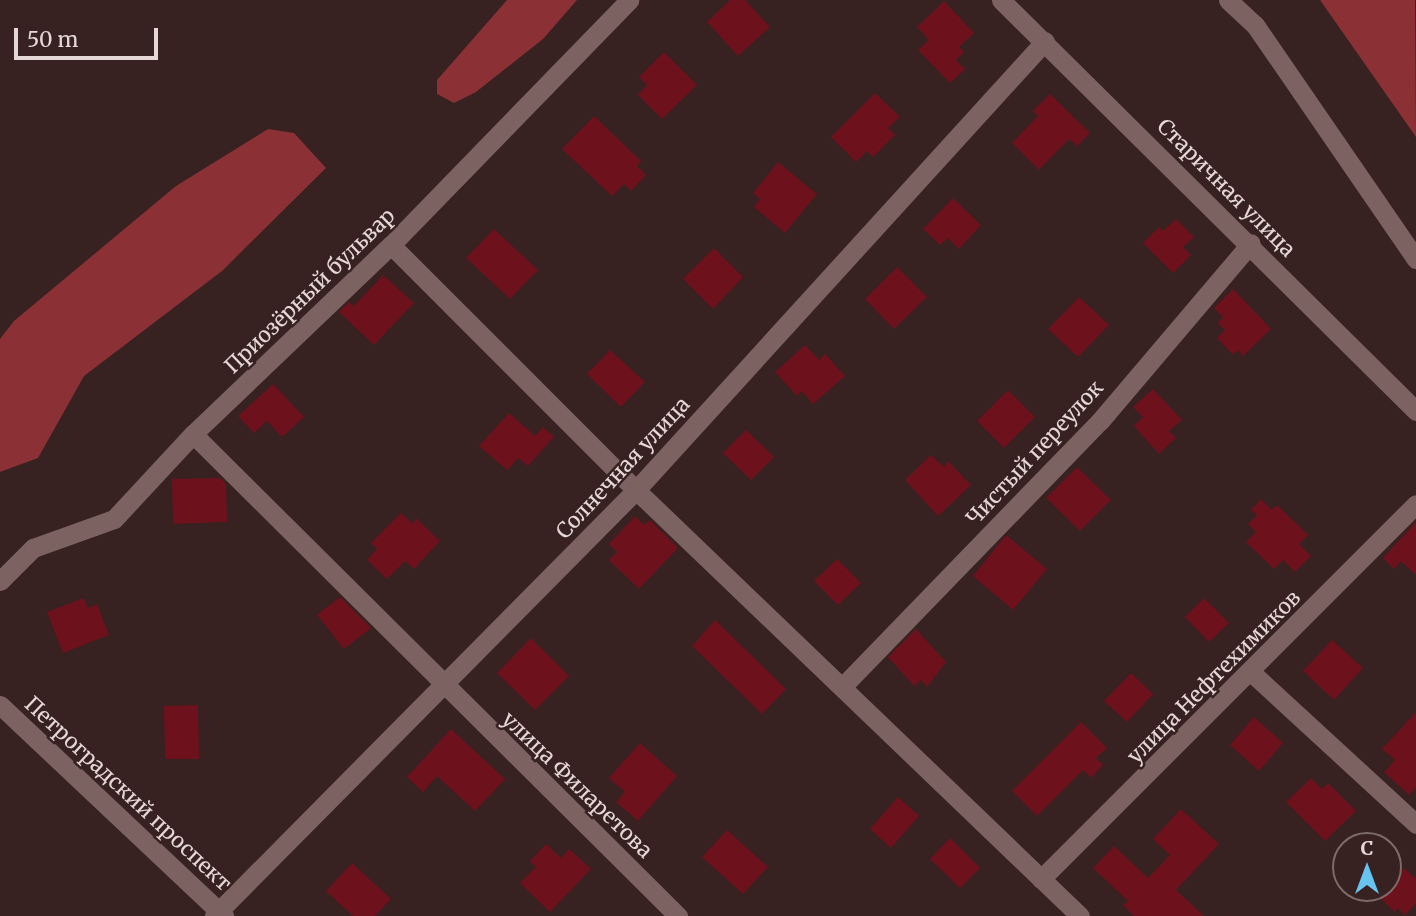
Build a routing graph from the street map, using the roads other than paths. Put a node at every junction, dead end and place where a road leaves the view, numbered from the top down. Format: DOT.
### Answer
graph roads {
  1 [pos="629,0"];
  2 [pos="1001,0"];
  3 [pos="1228,0"];
  4 [pos="1045,41"];
  5 [pos="1251,243"];
  6 [pos="391,245"];
  7 [pos="1416,259"];
  8 [pos="1416,411"];
  9 [pos="193,434"];
  10 [pos="636,490"];
  11 [pos="1416,504"];
  12 [pos="0,581"];
  13 [pos="1252,673"];
  14 [pos="843,686"];
  15 [pos="444,687"];
  16 [pos="0,705"];
  17 [pos="1416,824"];
  18 [pos="1041,879"];
  19 [pos="219,914"];
  20 [pos="678,916"];
  21 [pos="1080,916"];
  1 -- 6 [label="street, Приозёрный бульвар"];
  2 -- 4 [label="street, Старичная улица"];
  3 -- 7 [label="street"];
  4 -- 5 [label="street, Старичная улица"];
  4 -- 10 [label="street, Солнечная улица"];
  5 -- 8 [label="street, Старичная улица"];
  5 -- 14 [label="street, Чистый переулок"];
  6 -- 9 [label="street, Приозёрный бульвар"];
  6 -- 10 [label="street"];
  9 -- 12 [label="street, Приозёрный бульвар"];
  9 -- 15 [label="street, улица Филаретова"];
  10 -- 14 [label="street"];
  10 -- 15 [label="street, Солнечная улица"];
  11 -- 13 [label="street, улица Нефтехимиков"];
  13 -- 17 [label="street"];
  13 -- 18 [label="street, улица Нефтехимиков"];
  14 -- 18 [label="street"];
  15 -- 19 [label="street, Солнечная улица"];
  15 -- 20 [label="street, улица Филаретова"];
  16 -- 19 [label="street, Петроградский проспект"];
  18 -- 21 [label="street"];
}
